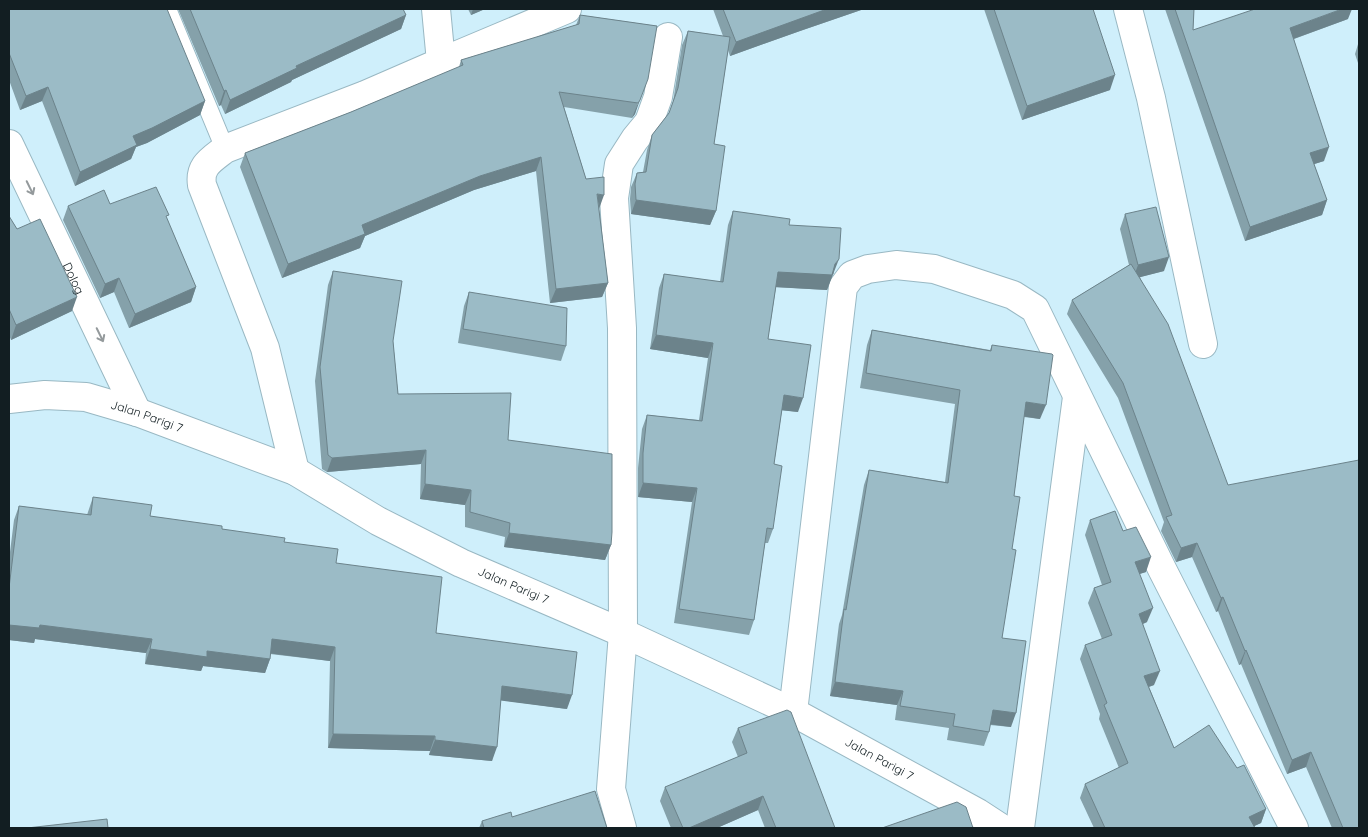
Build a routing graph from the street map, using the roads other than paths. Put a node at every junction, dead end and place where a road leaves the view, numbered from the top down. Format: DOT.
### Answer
graph roads {
  1 [pos="167,9"];
  2 [pos="436,9"];
  3 [pos="567,9"];
  4 [pos="1128,9"];
  5 [pos="668,37"];
  6 [pos="441,62"];
  7 [pos="9,144"];
  8 [pos="225,150"];
  9 [pos="1204,344"];
  10 [pos="1077,397"];
  11 [pos="9,398"];
  12 [pos="137,412"];
  13 [pos="295,471"];
  14 [pos="623,634"];
  15 [pos="793,712"];
  16 [pos="622,828"];
  17 [pos="1001,828"];
  18 [pos="1020,828"];
  19 [pos="1294,828"];
  1 -- 8 [label="lane"];
  2 -- 6 [label="street"];
  3 -- 6 [label="street"];
  4 -- 9 [label="street"];
  5 -- 14 [label="street"];
  6 -- 8 [label="street"];
  7 -- 12 [label="street, Dolog, one-way"];
  8 -- 13 [label="street"];
  10 -- 15 [label="street"];
  10 -- 18 [label="street"];
  10 -- 19 [label="street"];
  11 -- 12 [label="street, Jalan Parigi 7"];
  12 -- 13 [label="street, Jalan Parigi 7"];
  13 -- 14 [label="street, Jalan Parigi 7"];
  14 -- 15 [label="street, Jalan Parigi 7"];
  14 -- 16 [label="street"];
  15 -- 17 [label="street, Jalan Parigi 7"];
}
